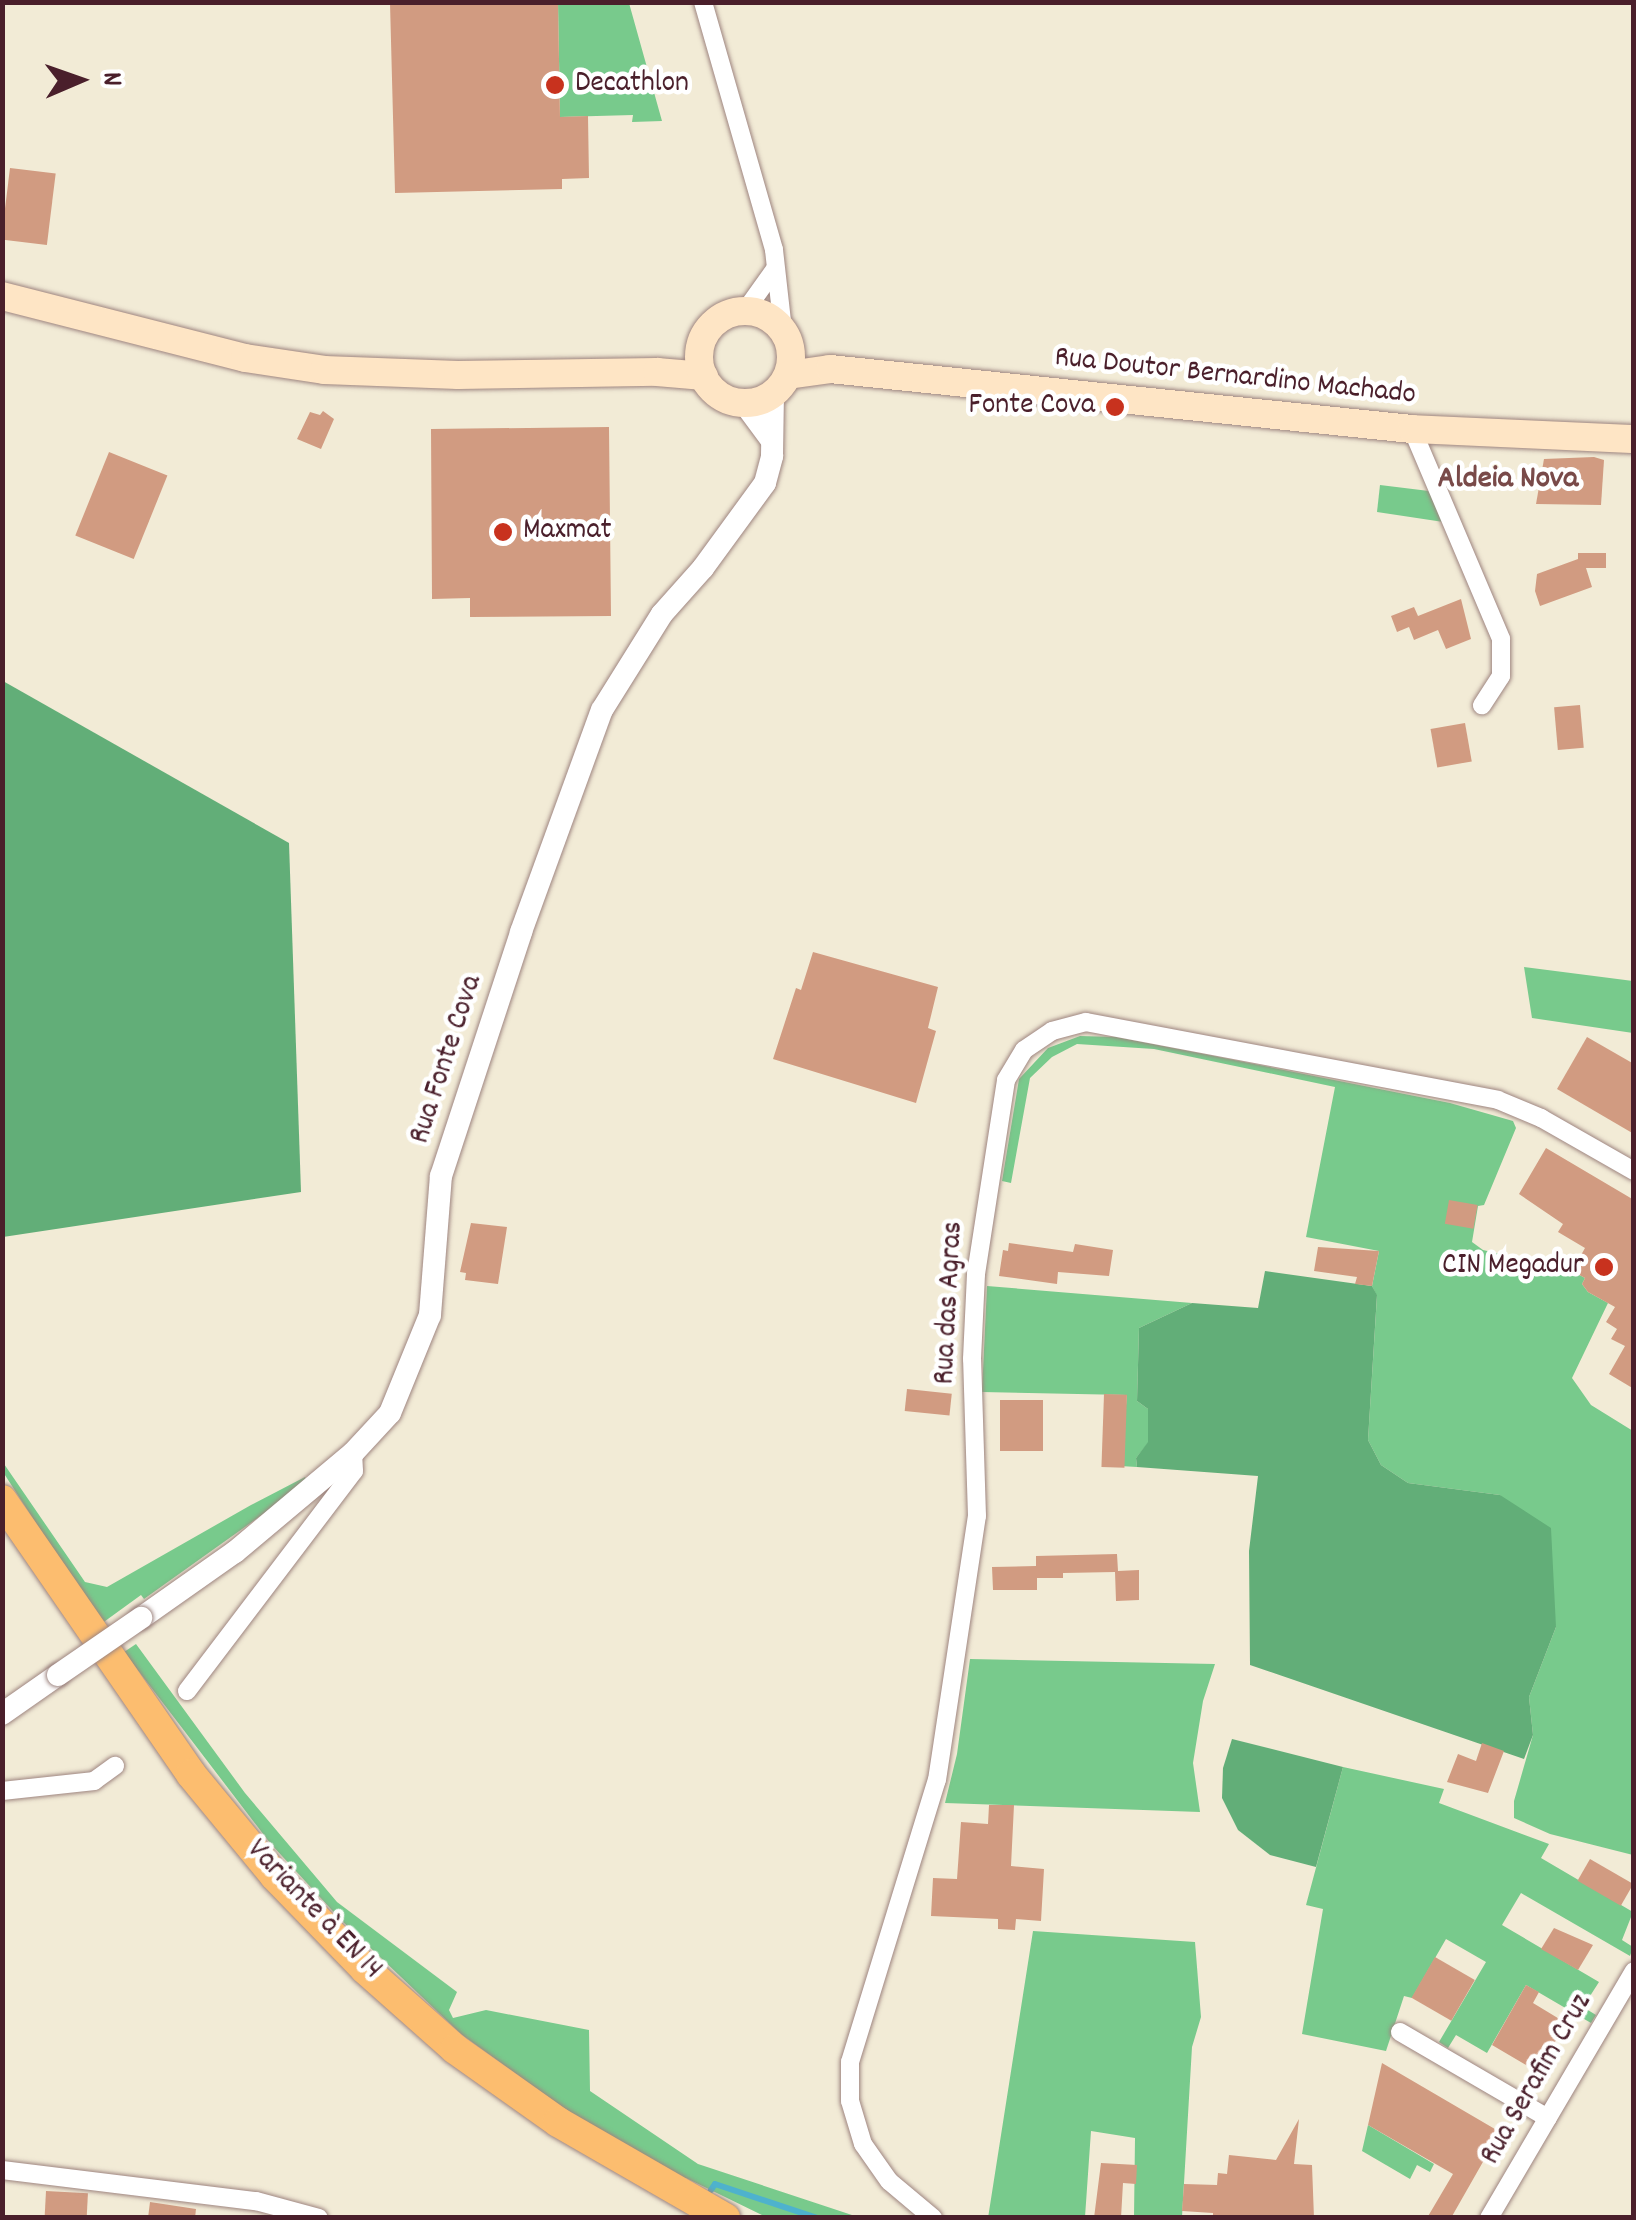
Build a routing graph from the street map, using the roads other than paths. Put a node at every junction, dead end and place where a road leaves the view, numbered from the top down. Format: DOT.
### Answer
graph roads {
  1 [pos="703,2"];
  2 [pos="775,269"];
  3 [pos="2,296"];
  4 [pos="744,311"];
  5 [pos="786,337"];
  6 [pos="701,345"];
  7 [pos="830,369"];
  8 [pos="657,372"];
  9 [pos="704,376"];
  10 [pos="780,384"];
  11 [pos="744,403"];
  12 [pos="1412,429"];
  13 [pos="770,438"];
  14 [pos="1634,439"];
  15 [pos="1482,705"];
  16 [pos="1634,1171"];
  17 [pos="353,1453"];
  18 [pos="2,1500"];
  19 [pos="188,1691"];
  20 [pos="2,1714"];
  21 [pos="116,1766"];
  22 [pos="2,1792"];
  23 [pos="1634,1970"];
  24 [pos="1400,2032"];
  25 [pos="1548,2118"];
  26 [pos="2,2170"];
  27 [pos="319,2218"];
  28 [pos="725,2218"];
  29 [pos="933,2218"];
  30 [pos="1490,2218"];
  1 -- 2 [label="street"];
  2 -- 4 [label="street"];
  2 -- 5 [label="street"];
  3 -- 8 [label="main road"];
  4 -- 5 [label="main road"];
  4 -- 6 [label="main road"];
  5 -- 7 [label="main road, Rua Doutor Bernardino Machado"];
  5 -- 10 [label="main road"];
  6 -- 8 [label="main road"];
  6 -- 9 [label="main road"];
  7 -- 10 [label="main road, Rua Doutor Bernardino Machado"];
  7 -- 12 [label="main road, Rua Doutor Bernardino Machado"];
  8 -- 9 [label="main road"];
  9 -- 11 [label="main road"];
  10 -- 11 [label="main road"];
  10 -- 13 [label="street, Rua Fonte Cova"];
  11 -- 13 [label="street"];
  12 -- 14 [label="main road, Rua Doutor Bernardino Machado"];
  12 -- 15 [label="street"];
  13 -- 17 [label="street, Rua Fonte Cova"];
  16 -- 29 [label="street, Rua das Agras"];
  17 -- 19 [label="street, Rua Fonte Cova"];
  17 -- 20 [label="street, bridge"];
  18 -- 28 [label="main road, Variante à EN 14"];
  21 -- 22 [label="street"];
  23 -- 25 [label="street, Rua Serafim Cruz"];
  24 -- 25 [label="street"];
  25 -- 30 [label="street, Rua Serafim Cruz"];
  26 -- 27 [label="street"];
}
